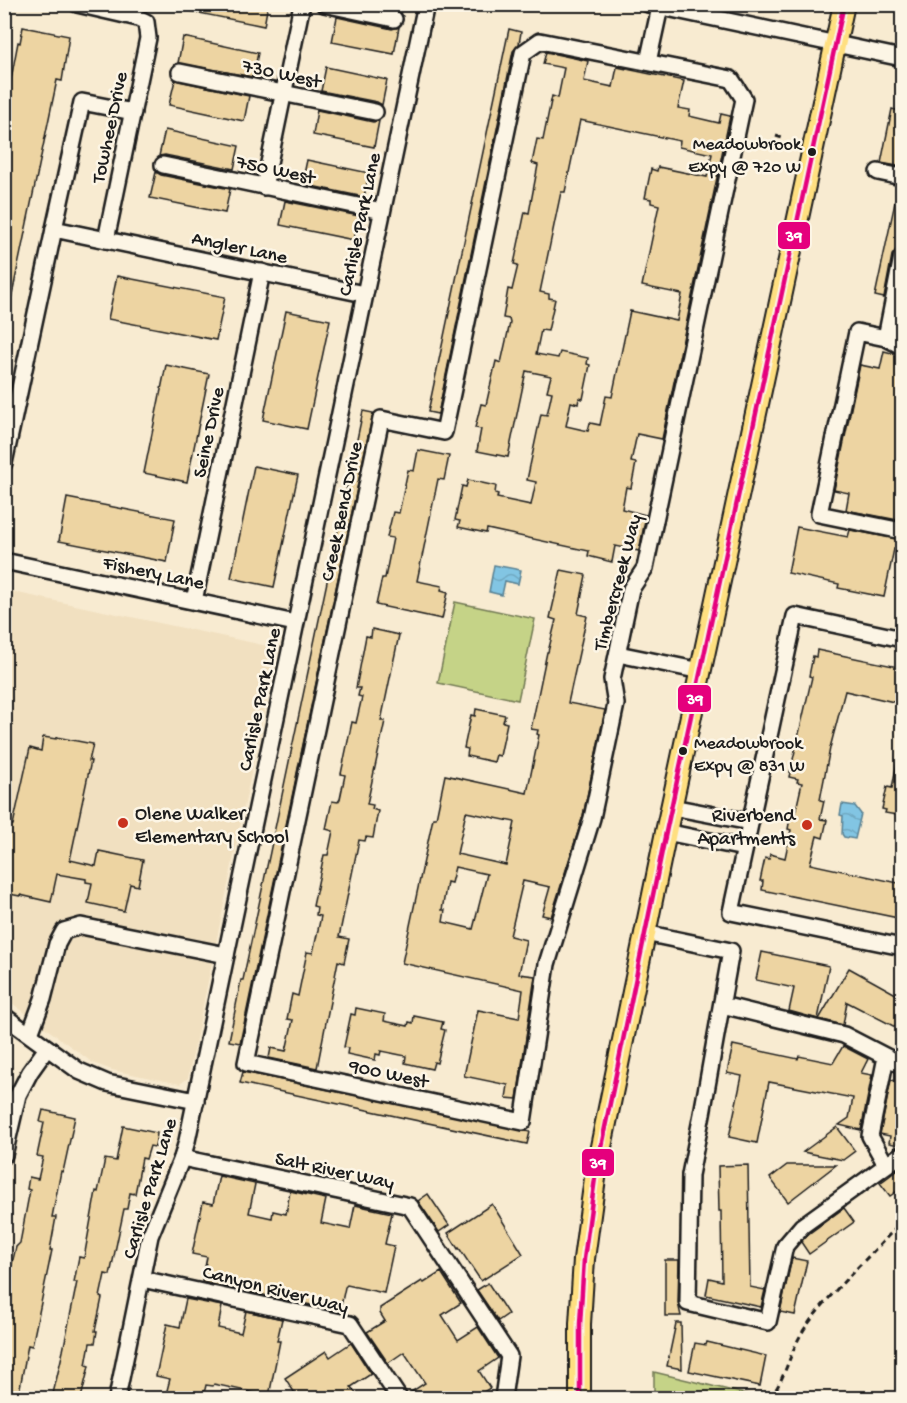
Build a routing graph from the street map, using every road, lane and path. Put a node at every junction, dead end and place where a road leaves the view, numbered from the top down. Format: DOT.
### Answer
graph roads {
  1 [pos="77,4"];
  2 [pos="302,4"];
  3 [pos="324,4"];
  4 [pos="426,4"];
  5 [pos="844,4"];
  6 [pos="654,6"];
  7 [pos="394,19"];
  8 [pos="835,44"];
  9 [pos="903,58"];
  10 [pos="648,62"];
  11 [pos="180,72"];
  12 [pos="284,93"];
  13 [pos="133,112"];
  14 [pos="375,112"];
  15 [pos="776,136"];
  16 [pos="782,138"];
  17 [pos="163,165"];
  18 [pos="878,172"];
  19 [pos="903,177"];
  20 [pos="264,187"];
  21 [pos="382,211"];
  22 [pos="54,229"];
  23 [pos="106,240"];
  24 [pos="903,257"];
  25 [pos="262,272"];
  26 [pos="364,294"];
  27 [pos="886,338"];
  28 [pos="903,346"];
  29 [pos="4,463"];
  30 [pos="903,531"];
  31 [pos="4,561"];
  32 [pos="194,601"];
  33 [pos="295,623"];
  34 [pos="903,639"];
  35 [pos="618,654"];
  36 [pos="701,671"];
  37 [pos="672,807"];
  38 [pos="750,822"];
  39 [pos="666,832"];
  40 [pos="744,848"];
  41 [pos="645,933"];
  42 [pos="903,947"];
  43 [pos="226,955"];
  44 [pos="722,1005"];
  45 [pos="4,1016"];
  46 [pos="30,1034"];
  47 [pos="47,1048"];
  48 [pos="885,1057"];
  49 [pos="246,1063"];
  50 [pos="903,1065"];
  51 [pos="196,1101"];
  52 [pos="523,1122"];
  53 [pos="903,1154"];
  54 [pos="4,1155"];
  55 [pos="182,1158"];
  56 [pos="886,1165"];
  57 [pos="903,1223"];
  58 [pos="142,1279"];
  59 [pos="117,1398"];
  60 [pos="399,1398"];
  61 [pos="503,1398"];
  62 [pos="580,1398"];
  63 [pos="770,1398"];
  1 -- 13 [label="street, Towhee Drive"];
  2 -- 12 [label="street"];
  3 -- 7 [label="street"];
  4 -- 21 [label="street, Carlisle Park Lane"];
  5 -- 8 [label="main road"];
  6 -- 8 [label="street"];
  6 -- 10 [label="street"];
  8 -- 9 [label="street"];
  8 -- 36 [label="main road"];
  10 -- 35 [label="street, Timbercreek Way"];
  10 -- 49 [label="street, Creek Bend Drive"];
  11 -- 12 [label="street, 730 West"];
  12 -- 14 [label="street, 730 West"];
  12 -- 20 [label="street"];
  13 -- 22 [label="street"];
  13 -- 23 [label="street, Towhee Drive"];
  15 -- 16 [label="path"];
  17 -- 20 [label="street, 750 West"];
  18 -- 19 [label="street"];
  20 -- 21 [label="street, 750 West"];
  21 -- 26 [label="street, Carlisle Park Lane"];
  22 -- 23 [label="street, Angler Lane"];
  22 -- 29 [label="street"];
  23 -- 25 [label="street, Angler Lane"];
  24 -- 27 [label="street"];
  25 -- 26 [label="street, Angler Lane"];
  25 -- 32 [label="street, Seine Drive"];
  26 -- 33 [label="street, Carlisle Park Lane"];
  27 -- 28 [label="street"];
  27 -- 30 [label="street"];
  31 -- 32 [label="street, Fishery Lane"];
  32 -- 33 [label="street, Fishery Lane"];
  33 -- 43 [label="street, Carlisle Park Lane"];
  34 -- 38 [label="street"];
  35 -- 36 [label="street"];
  35 -- 52 [label="street, Timbercreek Way"];
  36 -- 37 [label="main road"];
  37 -- 38 [label="street"];
  37 -- 39 [label="main road"];
  38 -- 40 [label="street"];
  39 -- 40 [label="street"];
  39 -- 41 [label="main road"];
  40 -- 42 [label="street"];
  41 -- 44 [label="street"];
  41 -- 62 [label="main road"];
  43 -- 46 [label="street"];
  43 -- 51 [label="street, Carlisle Park Lane"];
  44 -- 48 [label="street"];
  44 -- 56 [label="street"];
  45 -- 46 [label="street"];
  46 -- 47 [label="street"];
  47 -- 51 [label="street"];
  47 -- 54 [label="street"];
  48 -- 50 [label="street"];
  48 -- 56 [label="street"];
  49 -- 52 [label="street, 900 West"];
  51 -- 55 [label="street, Carlisle Park Lane"];
  53 -- 56 [label="street"];
  55 -- 58 [label="street, Carlisle Park Lane"];
  55 -- 61 [label="street, Salt River Way"];
  57 -- 63 [label="path"];
  58 -- 59 [label="street, Carlisle Park Lane"];
  58 -- 60 [label="street, Canyon River Way"];
}
